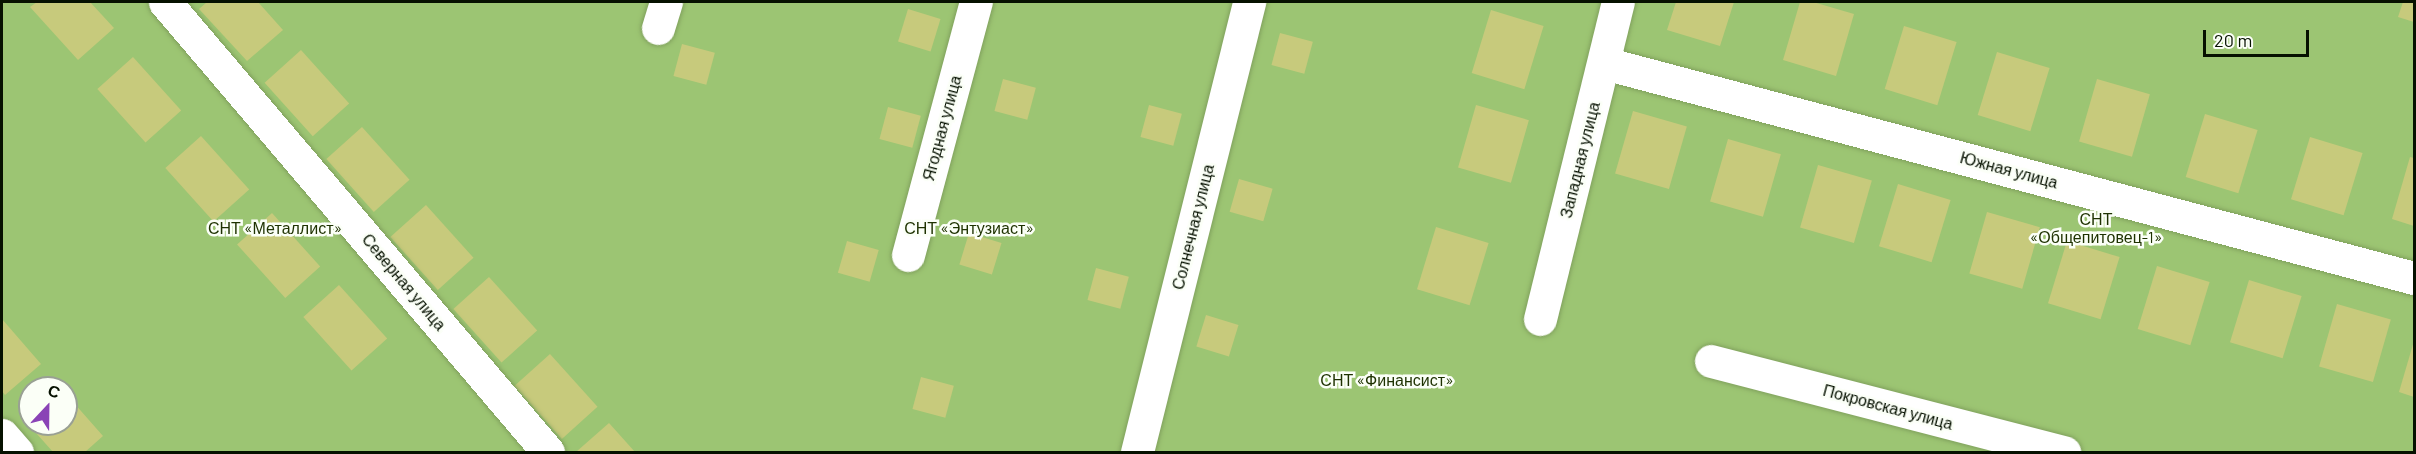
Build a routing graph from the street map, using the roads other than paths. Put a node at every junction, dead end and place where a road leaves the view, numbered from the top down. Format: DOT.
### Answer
graph roads {
  1 [pos="165,2"];
  2 [pos="976,2"];
  3 [pos="1249,2"];
  4 [pos="1618,2"];
  5 [pos="1604,63"];
  6 [pos="908,255"];
  7 [pos="2415,278"];
  8 [pos="1540,318"];
  9 [pos="1711,361"];
  10 [pos="2,435"];
  11 [pos="17,453"];
  12 [pos="548,453"];
  13 [pos="1137,453"];
  14 [pos="2064,453"];
  1 -- 12 [label="street, Северная улица"];
  2 -- 6 [label="street, Ягодная улица"];
  3 -- 13 [label="street, Солнечная улица"];
  4 -- 5 [label="street, Западная улица"];
  5 -- 7 [label="street, Южная улица"];
  5 -- 8 [label="street, Западная улица"];
  9 -- 14 [label="street, Покровская улица"];
  10 -- 11 [label="street"];
}
